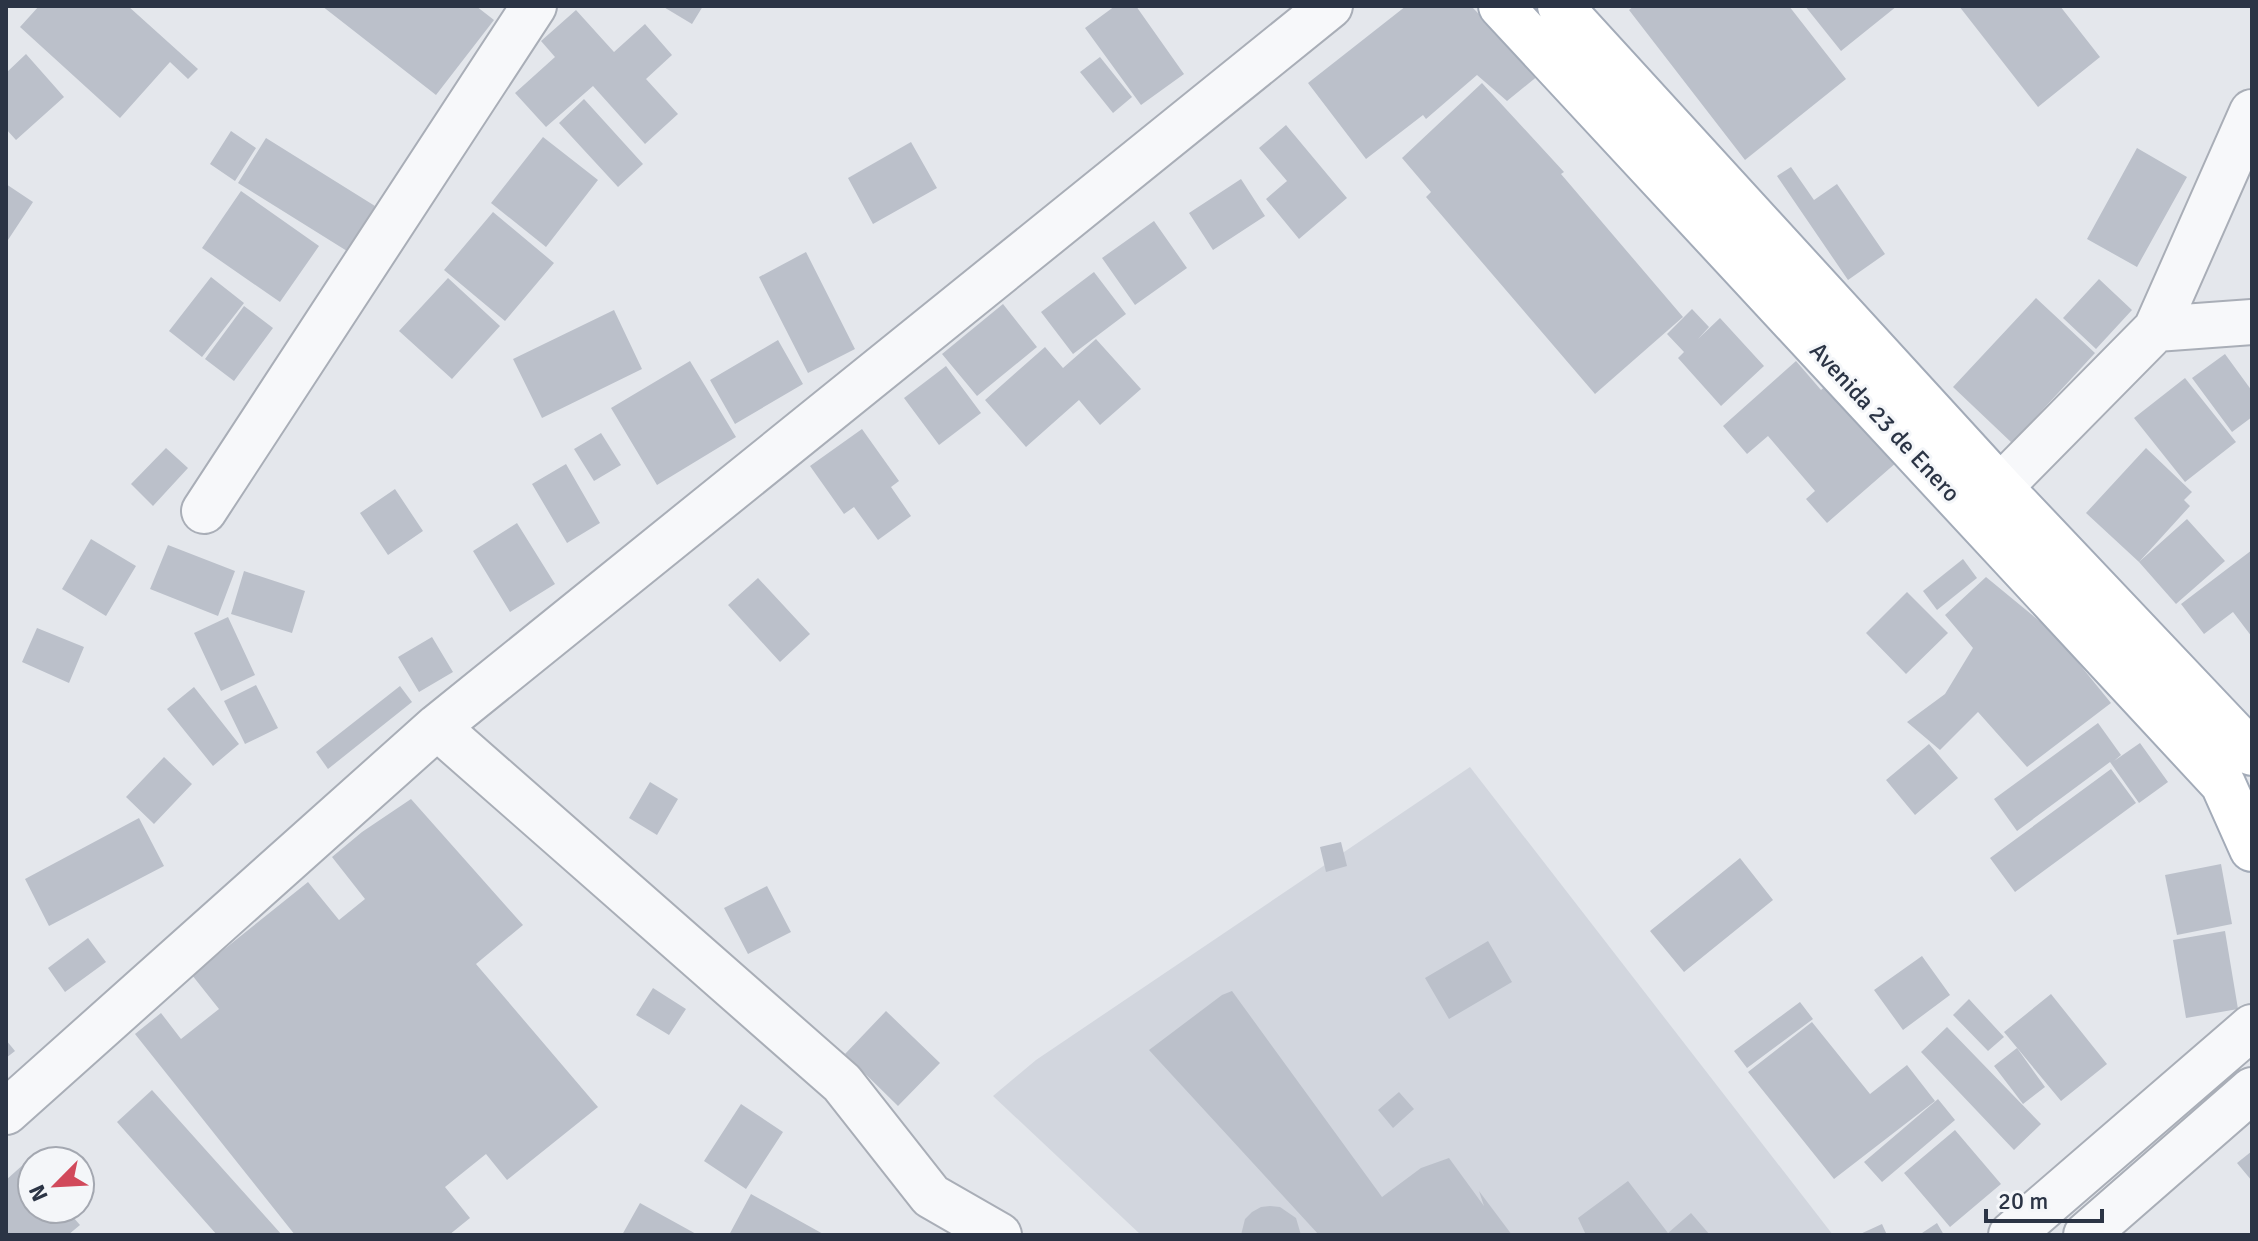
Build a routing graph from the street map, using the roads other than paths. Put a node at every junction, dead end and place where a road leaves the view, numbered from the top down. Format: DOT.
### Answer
graph roads {
  1 [pos="534,6"];
  2 [pos="1330,6"];
  3 [pos="1501,6"];
  4 [pos="1560,6"];
  5 [pos="2252,112"];
  6 [pos="2252,322"];
  7 [pos="2156,329"];
  8 [pos="2000,487"];
  9 [pos="204,511"];
  10 [pos="437,727"];
  11 [pos="2252,753"];
  12 [pos="2252,849"];
  13 [pos="2252,1027"];
  14 [pos="2252,1090"];
  15 [pos="6,1112"];
  16 [pos="930,1216"];
  17 [pos="999,1235"];
  18 [pos="2011,1235"];
  19 [pos="2086,1235"];
  1 -- 9 [label="street"];
  2 -- 10 [label="street"];
  3 -- 12 [label="main road, Avenida 23 de Enero"];
  4 -- 8 [label="main road, Avenida 23 de Enero"];
  5 -- 7 [label="street"];
  6 -- 7 [label="street"];
  7 -- 8 [label="street"];
  8 -- 11 [label="main road, Avenida 23 de Enero"];
  10 -- 15 [label="street"];
  10 -- 16 [label="street"];
  13 -- 18 [label="street"];
  14 -- 19 [label="street"];
  16 -- 17 [label="street"];
}
